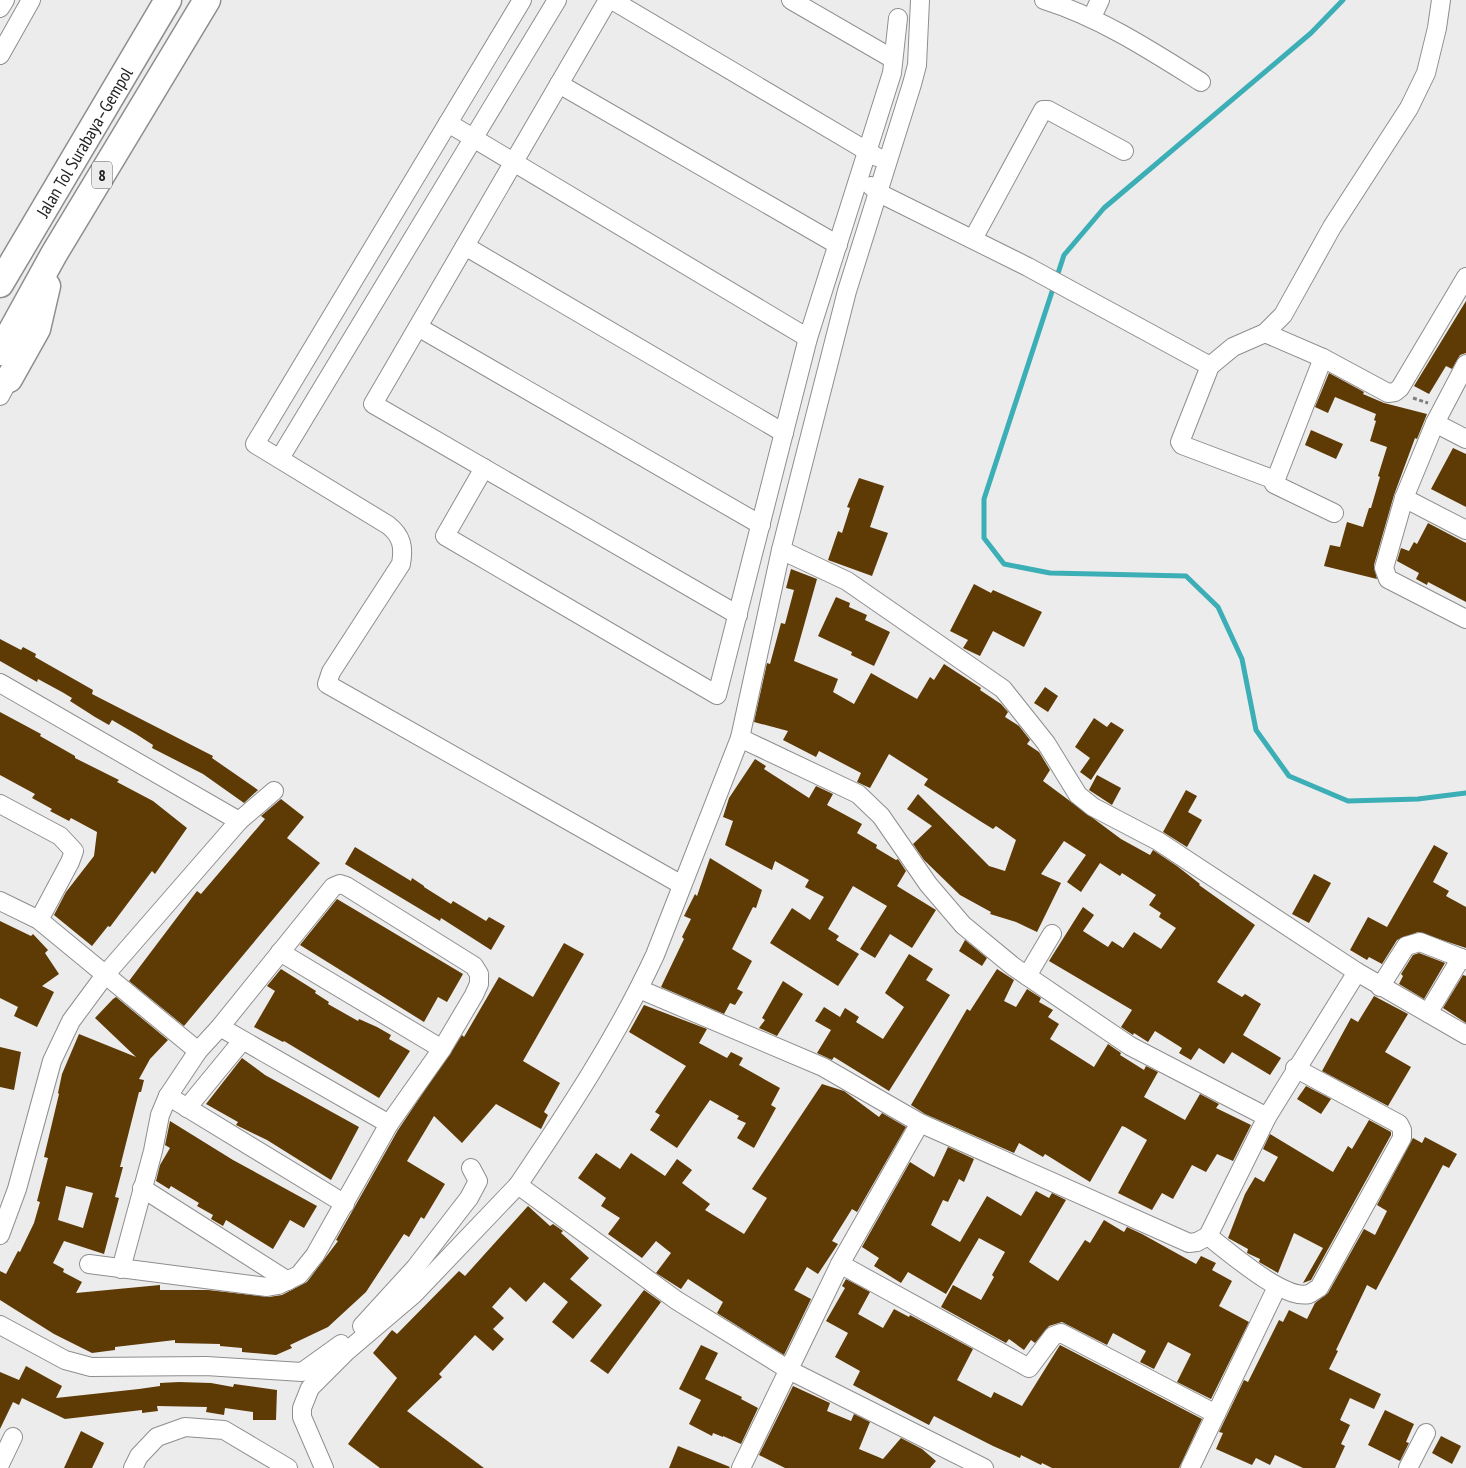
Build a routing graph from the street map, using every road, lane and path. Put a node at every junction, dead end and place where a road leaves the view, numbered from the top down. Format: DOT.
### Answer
graph roads {
  1 [pos="5,0"];
  2 [pos="31,0"];
  3 [pos="168,0"];
  4 [pos="207,0"];
  5 [pos="522,0"];
  6 [pos="556,0"];
  7 [pos="610,0"];
  8 [pos="792,0"];
  9 [pos="920,0"];
  10 [pos="1044,0"];
  11 [pos="1100,0"];
  12 [pos="1441,0"];
  13 [pos="0,8"];
  14 [pos="1092,17"];
  15 [pos="898,18"];
  16 [pos="0,55"];
  17 [pos="893,59"];
  18 [pos="1201,82"];
  19 [pos="559,84"];
  20 [pos="448,123"];
  21 [pos="473,138"];
  22 [pos="867,151"];
  23 [pos="1124,151"];
  24 [pos="514,162"];
  25 [pos="888,163"];
  26 [pos="859,176"];
  27 [pos="878,192"];
  28 [pos="973,239"];
  29 [pos="838,245"];
  30 [pos="465,246"];
  31 [pos="54,254"];
  32 [pos="1466,277"];
  33 [pos="0,284"];
  34 [pos="418,327"];
  35 [pos="1265,332"];
  36 [pos="808,338"];
  37 [pos="0,352"];
  38 [pos="1323,358"];
  39 [pos="1466,364"];
  40 [pos="1210,366"];
  41 [pos="4,387"];
  42 [pos="1395,392"];
  43 [pos="1443,407"];
  44 [pos="1435,423"];
  45 [pos="784,433"];
  46 [pos="1466,439"];
  47 [pos="280,458"];
  48 [pos="484,468"];
  49 [pos="1275,480"];
  50 [pos="1404,498"];
  51 [pos="1334,513"];
  52 [pos="761,526"];
  53 [pos="1466,530"];
  54 [pos="782,550"];
  55 [pos="738,615"];
  56 [pos="1466,619"];
  57 [pos="0,683"];
  58 [pos="740,738"];
  59 [pos="274,791"];
  60 [pos="0,804"];
  61 [pos="239,821"];
  62 [pos="682,885"];
  63 [pos="0,901"];
  64 [pos="39,920"];
  65 [pos="1052,934"];
  66 [pos="280,952"];
  67 [pos="1463,959"];
  68 [pos="1357,972"];
  69 [pos="105,975"];
  70 [pos="1027,976"];
  71 [pos="1380,987"];
  72 [pos="639,988"];
  73 [pos="1428,1014"];
  74 [pos="220,1027"];
  75 [pos="1466,1035"];
  76 [pos="242,1041"];
  77 [pos="442,1049"];
  78 [pos="198,1051"];
  79 [pos="1295,1068"];
  80 [pos="168,1096"];
  81 [pos="187,1108"];
  82 [pos="1267,1117"];
  83 [pos="920,1123"];
  84 [pos="390,1124"];
  85 [pos="471,1168"];
  86 [pos="518,1185"];
  87 [pos="142,1188"];
  88 [pos="345,1204"];
  89 [pos="0,1235"];
  90 [pos="1208,1236"];
  91 [pos="89,1264"];
  92 [pos="840,1264"];
  93 [pos="121,1269"];
  94 [pos="288,1281"];
  95 [pos="1277,1287"];
  96 [pos="0,1325"];
  97 [pos="790,1370"];
  98 [pos="1216,1414"];
  99 [pos="1426,1434"];
  100 [pos="12,1437"];
  101 [pos="0,1464"];
  102 [pos="133,1468"];
  103 [pos="288,1468"];
  104 [pos="324,1468"];
  105 [pos="741,1468"];
  106 [pos="984,1468"];
  107 [pos="1190,1468"];
  108 [pos="1408,1468"];
  1 -- 13 [label="street"];
  2 -- 16 [label="street"];
  3 -- 33 [label="highway, Jalan Tol Surabaya–Gempol / 8"];
  4 -- 31 [label="highway, Jalan Tol Surabaya–Gempol / 8"];
  5 -- 20 [label="street"];
  6 -- 21 [label="street"];
  7 -- 19 [label="street"];
  7 -- 22 [label="street"];
  8 -- 17 [label="street"];
  9 -- 25 [label="street"];
  10 -- 14 [label="street"];
  11 -- 14 [label="street"];
  12 -- 35 [label="street"];
  14 -- 18 [label="street"];
  15 -- 17 [label="street"];
  17 -- 22 [label="street"];
  19 -- 24 [label="street"];
  19 -- 29 [label="street"];
  20 -- 21 [label="street"];
  20 -- 47 [label="street"];
  21 -- 24 [label="street"];
  21 -- 47 [label="street"];
  22 -- 25 [label="street"];
  22 -- 26 [label="street"];
  23 -- 28 [label="street"];
  24 -- 30 [label="street"];
  24 -- 36 [label="street"];
  25 -- 27 [label="street"];
  26 -- 27 [label="street"];
  26 -- 29 [label="street"];
  27 -- 28 [label="street"];
  27 -- 54 [label="street"];
  28 -- 40 [label="street"];
  29 -- 36 [label="street"];
  30 -- 34 [label="street"];
  30 -- 45 [label="street"];
  31 -- 37 [label="highway, Jalan Tol Surabaya–Gempol / 8"];
  31 -- 41 [label="highway"];
  32 -- 42 [label="street"];
  34 -- 48 [label="street"];
  34 -- 52 [label="street"];
  35 -- 38 [label="street"];
  35 -- 40 [label="street"];
  36 -- 45 [label="street"];
  38 -- 42 [label="street"];
  38 -- 49 [label="street"];
  39 -- 43 [label="street"];
  40 -- 49 [label="street"];
  42 -- 43 [label="path"];
  43 -- 44 [label="street"];
  44 -- 46 [label="street"];
  44 -- 50 [label="street"];
  45 -- 52 [label="street"];
  47 -- 62 [label="street"];
  48 -- 55 [label="street"];
  48 -- 55 [label="street"];
  49 -- 51 [label="street"];
  50 -- 53 [label="street"];
  50 -- 56 [label="street"];
  52 -- 55 [label="street"];
  54 -- 58 [label="street"];
  54 -- 68 [label="street"];
  57 -- 61 [label="street"];
  58 -- 62 [label="street"];
  58 -- 70 [label="street"];
  59 -- 61 [label="street"];
  60 -- 64 [label="street"];
  61 -- 69 [label="street"];
  62 -- 72 [label="street"];
  63 -- 64 [label="street"];
  64 -- 69 [label="street"];
  65 -- 70 [label="street"];
  66 -- 74 [label="street"];
  66 -- 77 [label="street"];
  66 -- 77 [label="street"];
  67 -- 71 [label="street"];
  67 -- 73 [label="street"];
  68 -- 71 [label="street"];
  68 -- 79 [label="street"];
  69 -- 78 [label="street"];
  69 -- 89 [label="street"];
  70 -- 82 [label="street"];
  71 -- 73 [label="street"];
  72 -- 83 [label="street"];
  72 -- 86 [label="street"];
  73 -- 75 [label="street"];
  74 -- 76 [label="street"];
  74 -- 78 [label="street"];
  76 -- 81 [label="street"];
  76 -- 84 [label="street"];
  77 -- 84 [label="street"];
  78 -- 80 [label="street"];
  79 -- 82 [label="street"];
  79 -- 95 [label="street"];
  80 -- 81 [label="street"];
  80 -- 87 [label="street"];
  81 -- 88 [label="street"];
  82 -- 90 [label="street"];
  83 -- 90 [label="street"];
  83 -- 92 [label="street"];
  84 -- 88 [label="street"];
  85 -- 96 [label="street"];
  86 -- 97 [label="street"];
  86 -- 104 [label="street"];
  87 -- 93 [label="street"];
  87 -- 94 [label="street"];
  88 -- 94 [label="street"];
  90 -- 95 [label="street"];
  91 -- 93 [label="street"];
  92 -- 97 [label="street"];
  92 -- 98 [label="street"];
  93 -- 94 [label="street"];
  95 -- 98 [label="street"];
  97 -- 105 [label="street"];
  97 -- 106 [label="street"];
  98 -- 107 [label="street"];
  99 -- 108 [label="street"];
  100 -- 101 [label="street"];
  102 -- 103 [label="street"];
}
